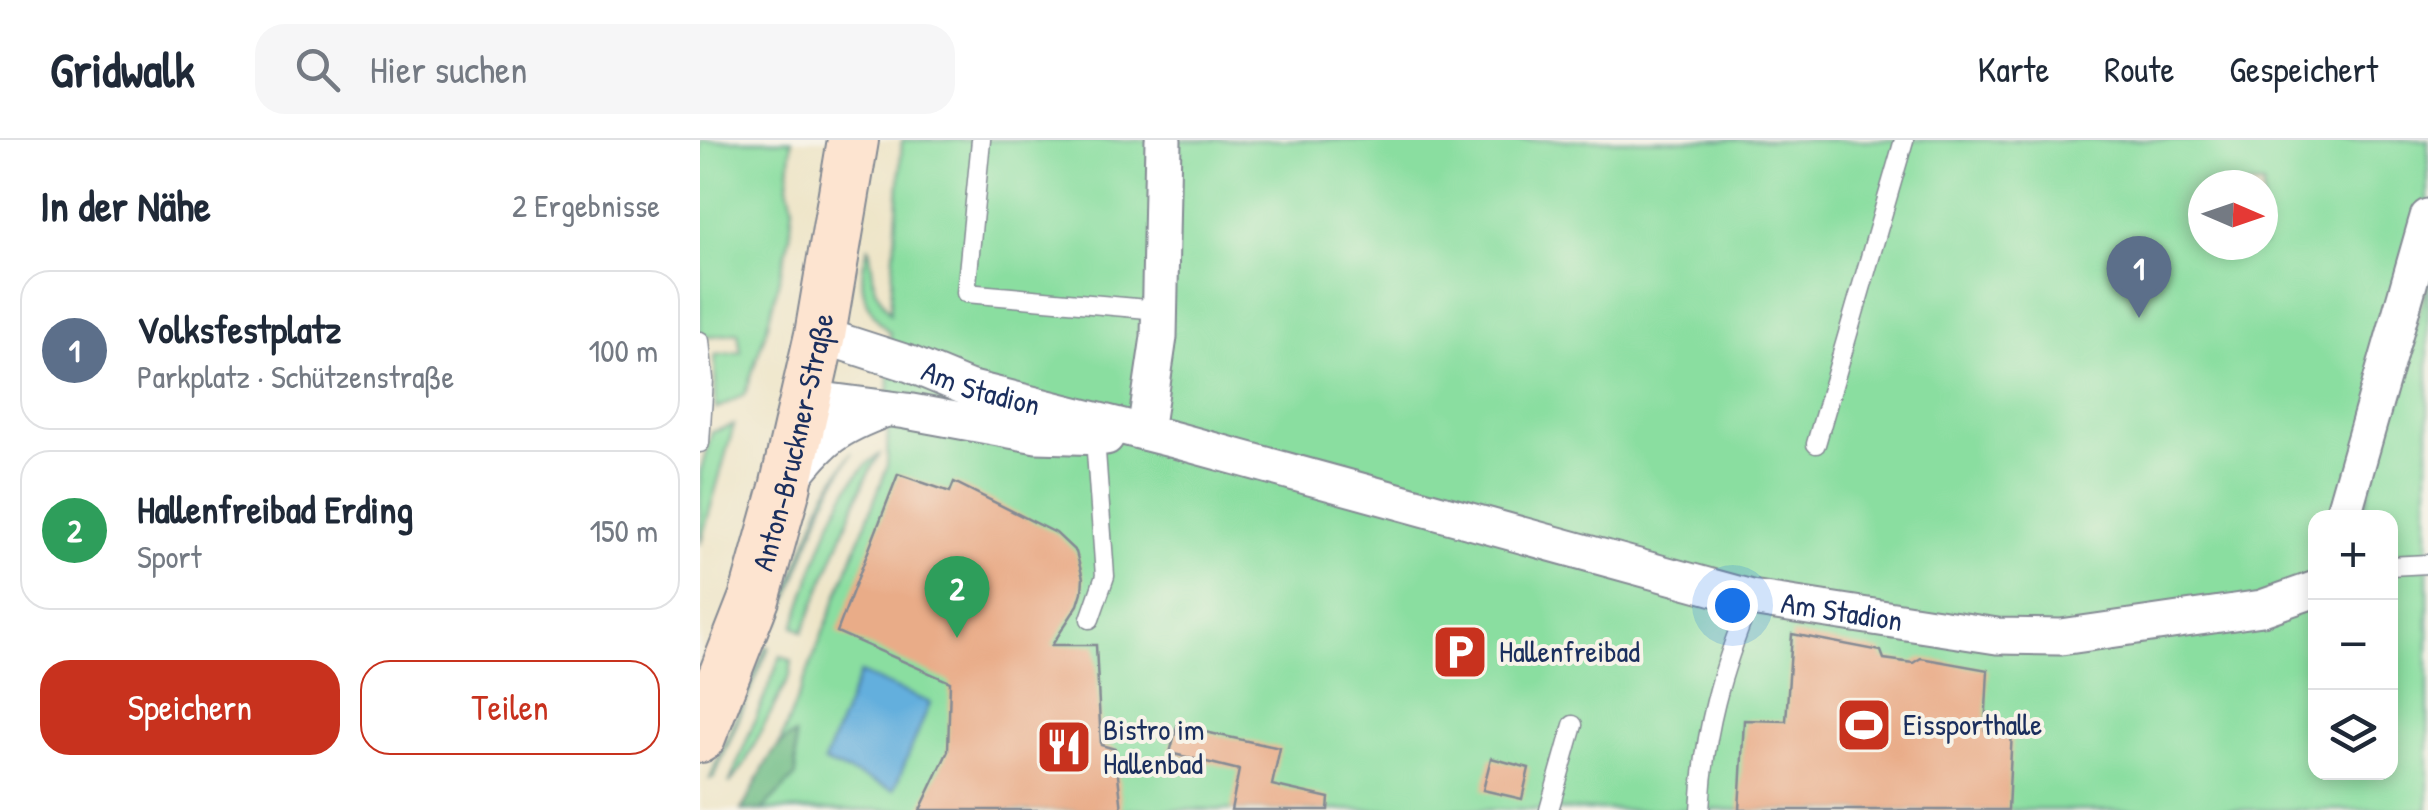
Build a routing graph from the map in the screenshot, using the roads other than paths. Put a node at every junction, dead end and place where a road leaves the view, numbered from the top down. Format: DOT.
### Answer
graph roads {
  1 [pos="854,140"];
  2 [pos="981,140"];
  3 [pos="1163,140"];
  4 [pos="1904,140"];
  5 [pos="2428,216"];
  6 [pos="1159,310"];
  7 [pos="820,335"];
  8 [pos="700,340"];
  9 [pos="806,398"];
  10 [pos="887,408"];
  11 [pos="1144,432"];
  12 [pos="1095,438"];
  13 [pos="700,442"];
  14 [pos="1816,444"];
  15 [pos="784,488"];
  16 [pos="2344,510"];
  17 [pos="2428,564"];
  18 [pos="2398,566"];
  19 [pos="2308,592"];
  20 [pos="1751,598"];
  21 [pos="1090,619"];
  22 [pos="1572,725"];
  23 [pos="700,737"];
  24 [pos="1548,810"];
  25 [pos="1700,810"];
  1 -- 7 [label="main road, Anton-Bruckner-Straße"];
  2 -- 6 [label="lane"];
  3 -- 6 [label="street"];
  4 -- 14 [label="lane"];
  5 -- 16 [label="street"];
  6 -- 11 [label="street"];
  7 -- 9 [label="main road, Anton-Bruckner-Straße"];
  7 -- 11 [label="street, Am Stadion"];
  8 -- 13 [label="lane"];
  9 -- 10 [label="street, Am Stadion"];
  9 -- 15 [label="main road, Anton-Bruckner-Straße"];
  10 -- 12 [label="street, Am Stadion"];
  10 -- 15 [label="street, Am Stadion"];
  11 -- 12 [label="street, Am Stadion"];
  11 -- 20 [label="street, Am Stadion"];
  12 -- 21 [label="lane"];
  15 -- 23 [label="main road, Anton-Bruckner-Straße"];
  17 -- 18 [label="lane"];
  19 -- 20 [label="street, Am Stadion"];
  20 -- 25 [label="lane"];
  22 -- 24 [label="lane"];
}
